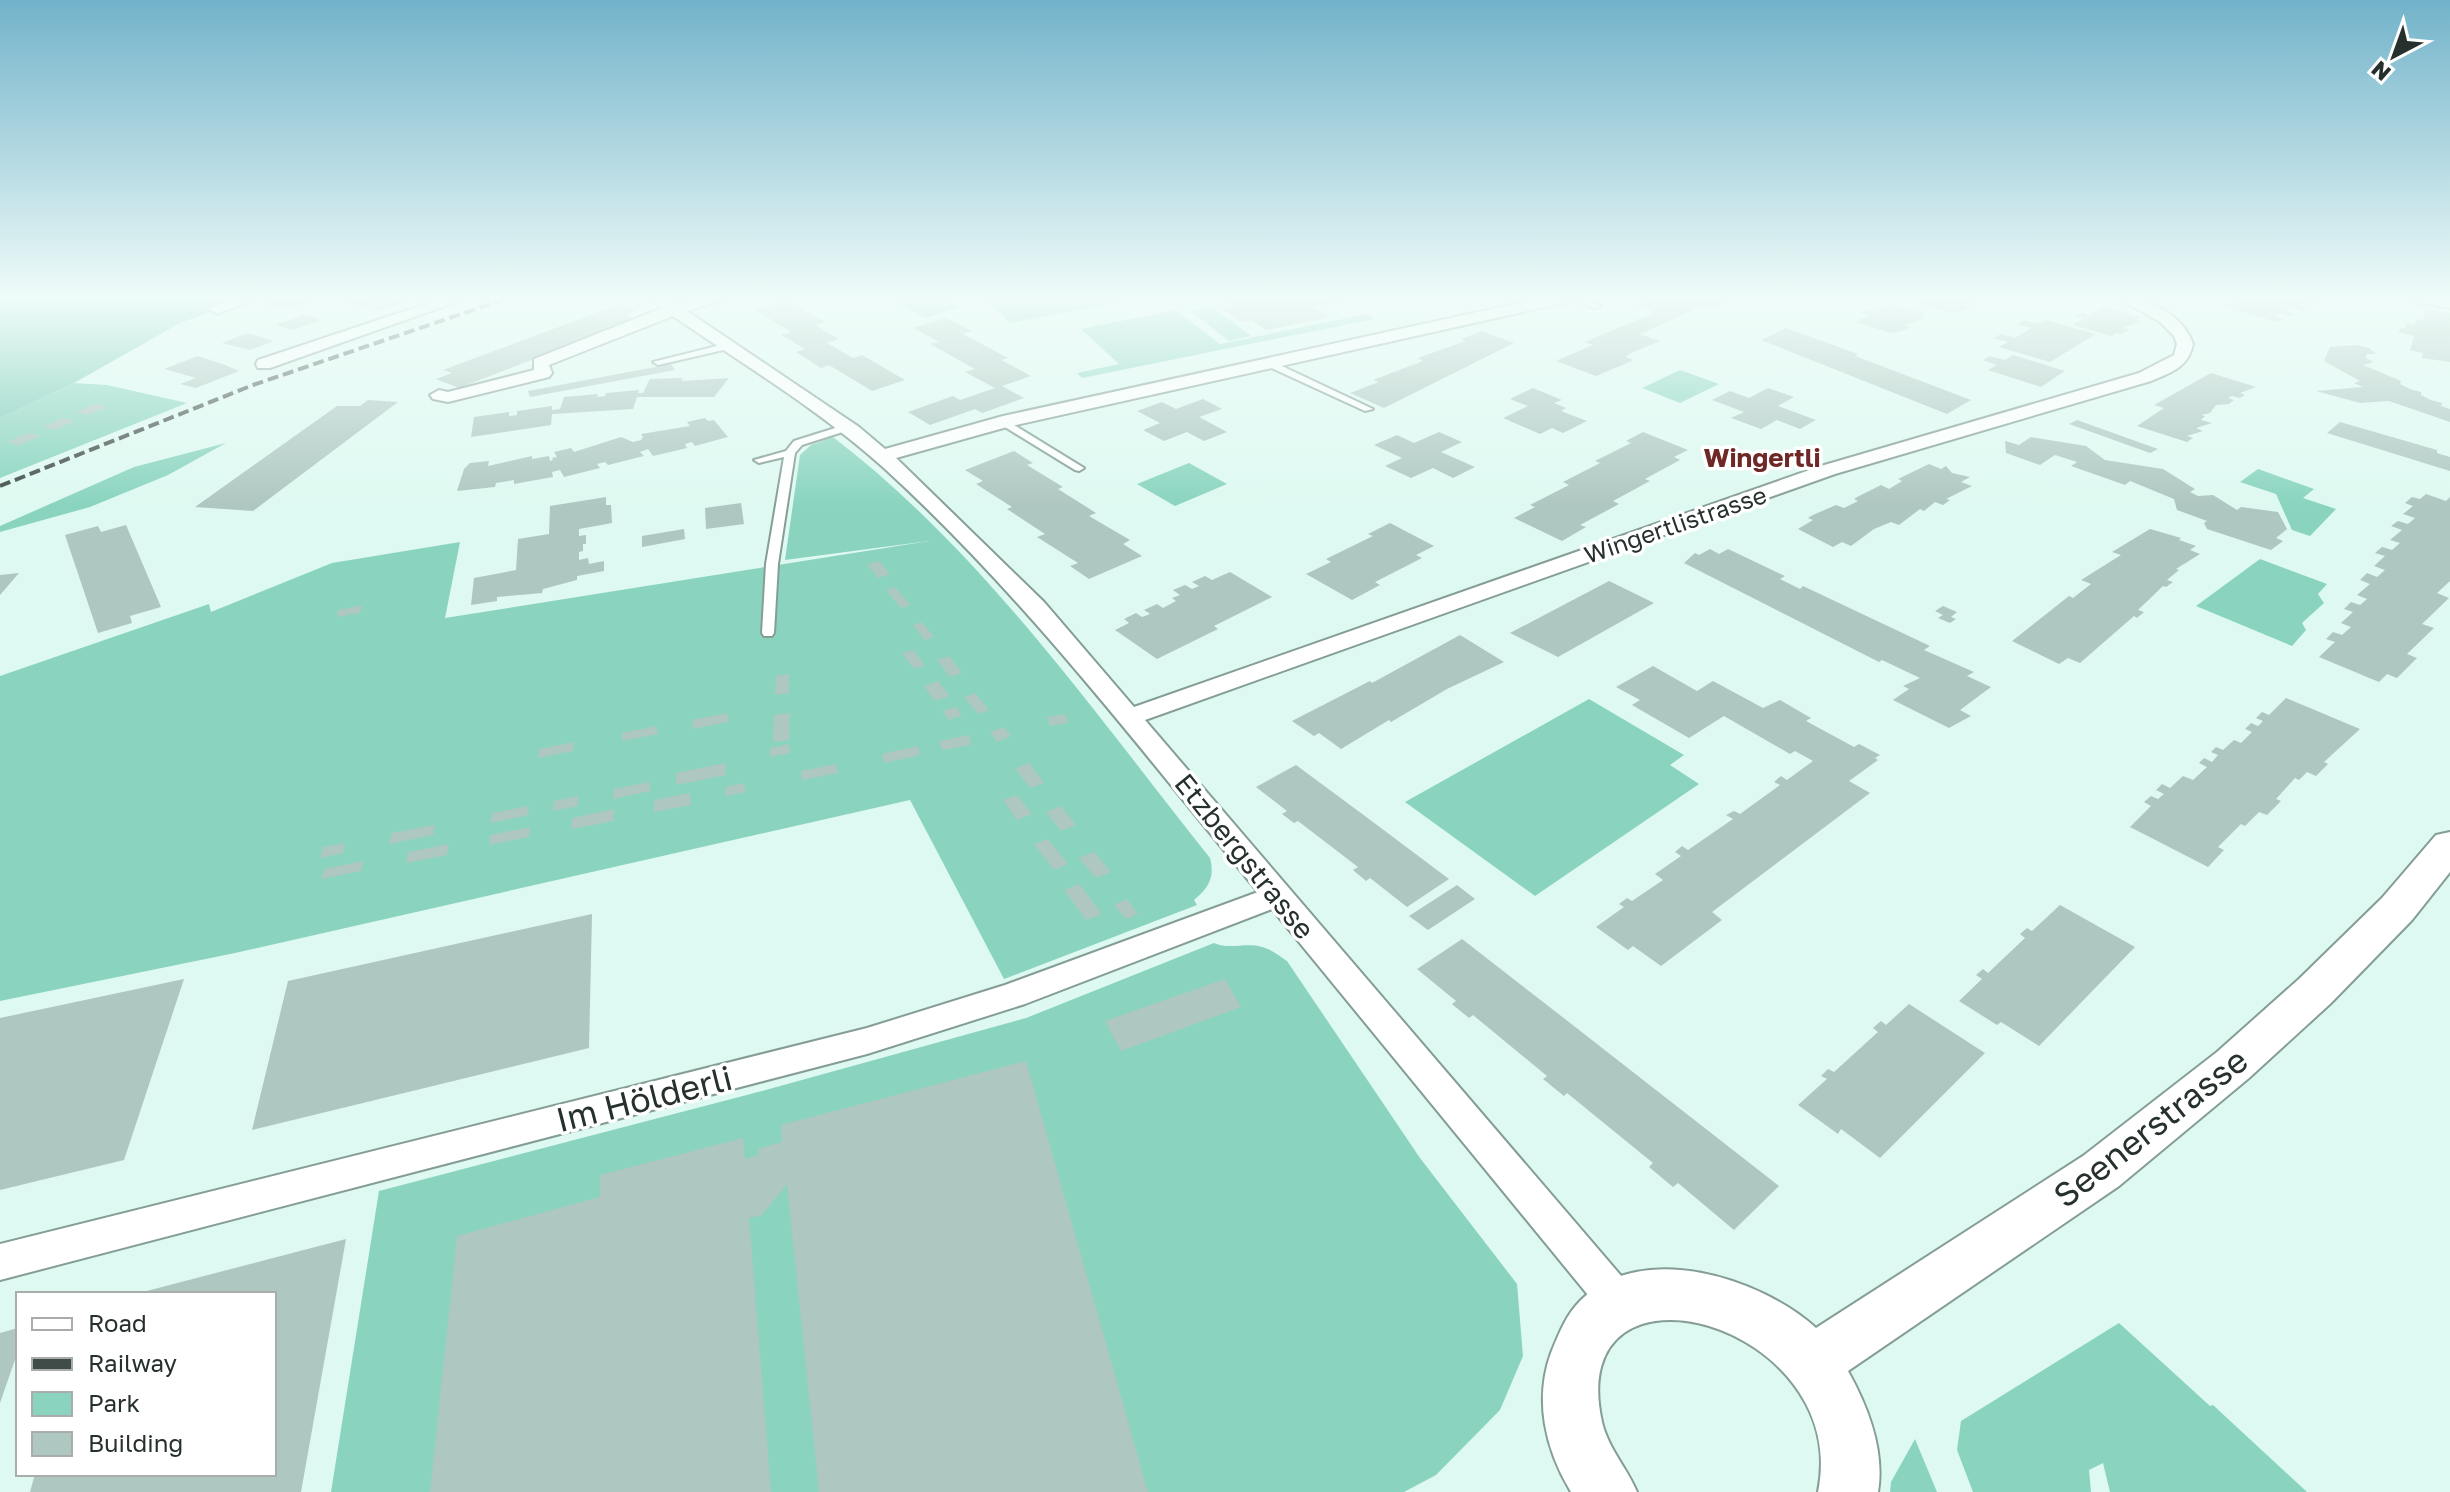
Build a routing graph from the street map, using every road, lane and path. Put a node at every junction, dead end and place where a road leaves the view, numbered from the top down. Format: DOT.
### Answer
graph roads {
  1 [pos="541,367"];
  2 [pos="759,367"];
  3 [pos="1246,367"];
  4 [pos="1276,367"];
  5 [pos="2166,367"];
  6 [pos="439,395"];
  7 [pos="1368,409"];
  8 [pos="1003,422"];
  9 [pos="848,427"];
  10 [pos="790,453"];
  11 [pos="883,456"];
  12 [pos="759,460"];
  13 [pos="1079,468"];
  14 [pos="768,633"];
  15 [pos="1129,717"];
  16 [pos="2450,845"];
  17 [pos="1277,896"];
  18 [pos="0,1262"];
  19 [pos="1620,1304"];
  20 [pos="1811,1363"];
  21 [pos="1594,1488"];
  22 [pos="1848,1492"];
  1 -- 6 [label="street"];
  2 -- 9 [label="street, Etzbergstrasse"];
  3 -- 8 [label="street"];
  4 -- 7 [label="lane"];
  5 -- 15 [label="street, Wingertlistrasse"];
  8 -- 11 [label="street"];
  8 -- 13 [label="lane"];
  9 -- 10 [label="lane"];
  9 -- 11 [label="street, Etzbergstrasse"];
  10 -- 12 [label="lane"];
  10 -- 14 [label="lane"];
  11 -- 15 [label="street, Etzbergstrasse"];
  15 -- 17 [label="street, Etzbergstrasse"];
  16 -- 20 [label="main road, Seenerstrasse"];
  17 -- 18 [label="street, Im Hölderli"];
  17 -- 19 [label="street, Etzbergstrasse"];
  19 -- 20 [label="main road"];
  19 -- 21 [label="main road"];
  20 -- 22 [label="main road"];
}
